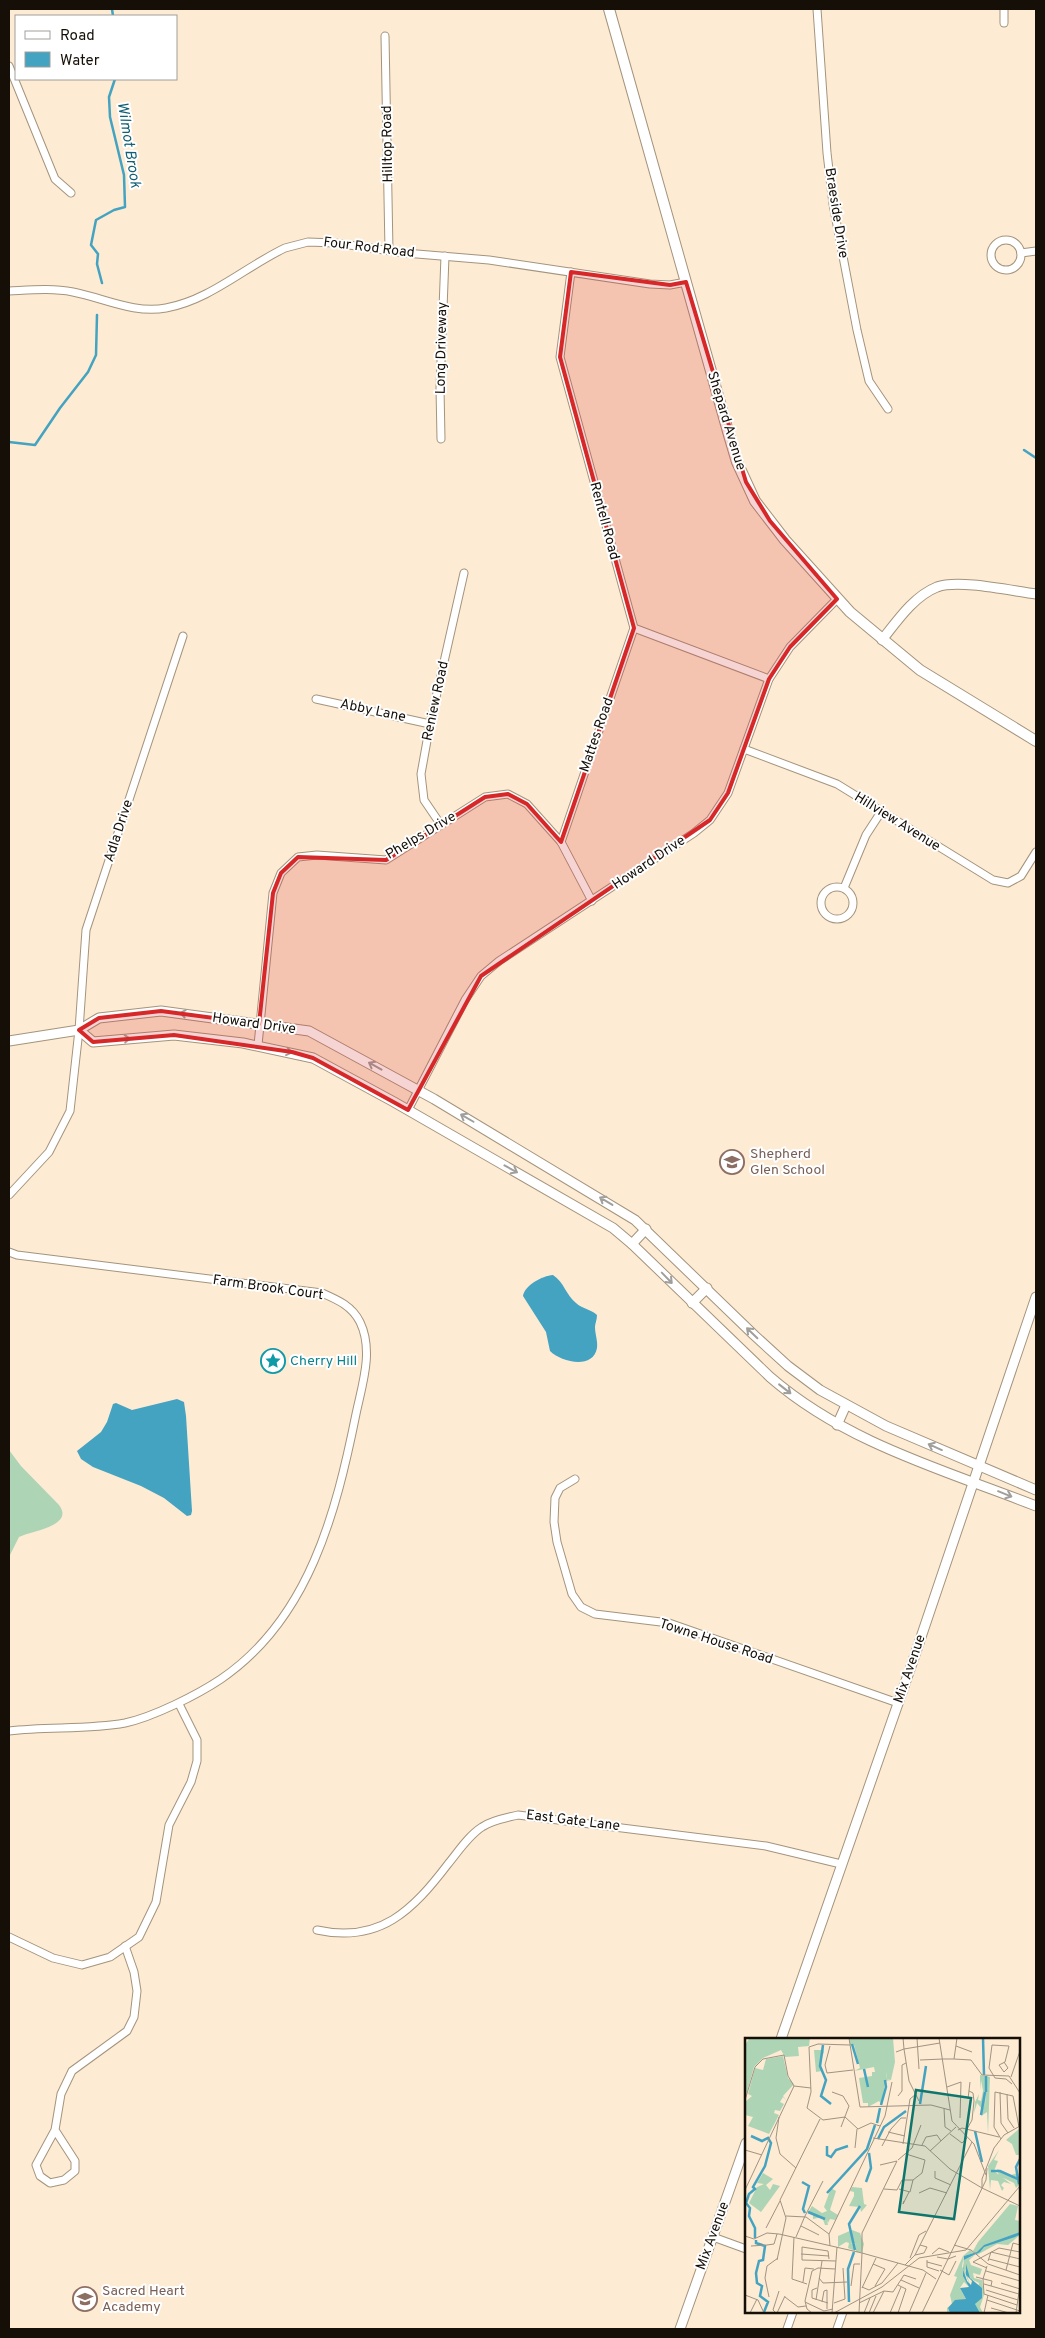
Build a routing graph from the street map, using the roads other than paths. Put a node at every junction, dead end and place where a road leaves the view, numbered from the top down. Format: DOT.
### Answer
graph roads {
  1 [pos="609,9"];
  2 [pos="817,9"];
  3 [pos="1004,9"];
  4 [pos="1004,23"];
  5 [pos="385,36"];
  6 [pos="9,67"];
  7 [pos="71,193"];
  8 [pos="389,251"];
  9 [pos="1036,252"];
  10 [pos="1021,253"];
  11 [pos="445,256"];
  12 [pos="571,272"];
  13 [pos="686,282"];
  14 [pos="9,291"];
  15 [pos="888,409"];
  16 [pos="441,439"];
  17 [pos="464,573"];
  18 [pos="1036,594"];
  19 [pos="837,599"];
  20 [pos="634,628"];
  21 [pos="184,636"];
  22 [pos="882,640"];
  23 [pos="769,679"];
  24 [pos="316,699"];
  25 [pos="430,724"];
  26 [pos="1036,741"];
  27 [pos="744,749"];
  28 [pos="880,812"];
  29 [pos="441,825"];
  30 [pos="561,842"];
  31 [pos="1036,852"];
  32 [pos="844,888"];
  33 [pos="592,901"];
  34 [pos="259,1024"];
  35 [pos="79,1030"];
  36 [pos="9,1041"];
  37 [pos="258,1045"];
  38 [pos="418,1090"];
  39 [pos="408,1110"];
  40 [pos="9,1195"];
  41 [pos="646,1229"];
  42 [pos="632,1244"];
  43 [pos="9,1252"];
  44 [pos="707,1288"];
  45 [pos="1036,1297"];
  46 [pos="692,1303"];
  47 [pos="846,1405"];
  48 [pos="837,1425"];
  49 [pos="979,1467"];
  50 [pos="575,1479"];
  51 [pos="974,1482"];
  52 [pos="1036,1490"];
  53 [pos="1036,1506"];
  54 [pos="898,1703"];
  55 [pos="178,1704"];
  56 [pos="9,1731"];
  57 [pos="841,1864"];
  58 [pos="316,1930"];
  59 [pos="9,1937"];
  60 [pos="125,1946"];
  61 [pos="781,2038"];
  62 [pos="55,2130"];
  63 [pos="745,2145"];
  64 [pos="713,2237"];
  65 [pos="745,2249"];
  66 [pos="793,2313"];
  67 [pos="843,2313"];
  68 [pos="680,2329"];
  69 [pos="787,2329"];
  70 [pos="837,2329"];
  1 -- 13 [label="main road, Shepard Avenue"];
  2 -- 15 [label="street, Braeside Drive"];
  3 -- 4 [label="street"];
  5 -- 8 [label="street, Hilltop Road"];
  6 -- 7 [label="street"];
  8 -- 11 [label="street, Four Rod Road"];
  8 -- 14 [label="street, Four Rod Road"];
  9 -- 10 [label="street"];
  10 -- 10 [label="street"];
  11 -- 12 [label="street, Four Rod Road"];
  11 -- 16 [label="street, Long Driveway"];
  12 -- 13 [label="street, Four Rod Road"];
  12 -- 20 [label="street, Rentell Road"];
  13 -- 19 [label="main road, Shepard Avenue"];
  17 -- 25 [label="street, Reniew Road"];
  18 -- 22 [label="street"];
  19 -- 22 [label="main road, Shepard Avenue"];
  19 -- 23 [label="street, Howard Drive"];
  20 -- 23 [label="street"];
  20 -- 30 [label="street, Mattes Road"];
  21 -- 35 [label="street, Adla Drive"];
  22 -- 26 [label="main road, Shepard Avenue"];
  23 -- 27 [label="street, Howard Drive"];
  24 -- 25 [label="street, Abby Lane"];
  25 -- 29 [label="street, Reniew Road"];
  27 -- 28 [label="street, Hillview Avenue"];
  27 -- 33 [label="street, Howard Drive"];
  28 -- 31 [label="street, Hillview Avenue"];
  28 -- 32 [label="street"];
  29 -- 30 [label="street, Phelps Drive"];
  29 -- 34 [label="street, Phelps Drive"];
  30 -- 33 [label="street, Phelps Drive"];
  32 -- 32 [label="street"];
  33 -- 38 [label="street, Howard Drive"];
  34 -- 35 [label="street, Howard Drive, one-way"];
  34 -- 37 [label="street, Phelps Drive"];
  38 -- 34 [label="street, Howard Drive, one-way"];
  35 -- 36 [label="street, Howard Drive"];
  35 -- 37 [label="street, Howard Drive, one-way"];
  35 -- 40 [label="street, Adla Drive"];
  37 -- 39 [label="street, Howard Drive, one-way"];
  38 -- 39 [label="street, Howard Drive"];
  41 -- 38 [label="street, Howard Drive, one-way"];
  39 -- 42 [label="street, Howard Drive, one-way"];
  41 -- 42 [label="street"];
  41 -- 44 [label="street, Howard Drive"];
  42 -- 46 [label="street, Howard Drive, one-way"];
  43 -- 55 [label="street, Farm Brook Court"];
  44 -- 46 [label="street"];
  47 -- 44 [label="street, Howard Drive, one-way"];
  45 -- 49 [label="street, Mix Avenue"];
  46 -- 48 [label="street, Howard Drive, one-way"];
  47 -- 48 [label="street"];
  49 -- 47 [label="street, Howard Drive, one-way"];
  48 -- 51 [label="street, Howard Drive"];
  49 -- 51 [label="street, Mix Avenue"];
  49 -- 52 [label="street, Howard Drive"];
  50 -- 54 [label="street, Towne House Road"];
  51 -- 53 [label="street, Howard Drive, one-way"];
  51 -- 54 [label="street, Mix Avenue"];
  54 -- 57 [label="street, Mix Avenue"];
  55 -- 56 [label="street, Farm Brook Court"];
  55 -- 60 [label="street"];
  57 -- 58 [label="street, East Gate Lane"];
  57 -- 61 [label="street, Mix Avenue"];
  59 -- 60 [label="street"];
  60 -- 62 [label="street"];
  62 -- 62 [label="street"];
  63 -- 64 [label="street, Mix Avenue"];
  64 -- 65 [label="street"];
  64 -- 68 [label="street, Mix Avenue"];
  66 -- 69 [label="street"];
  67 -- 70 [label="street"];
}
